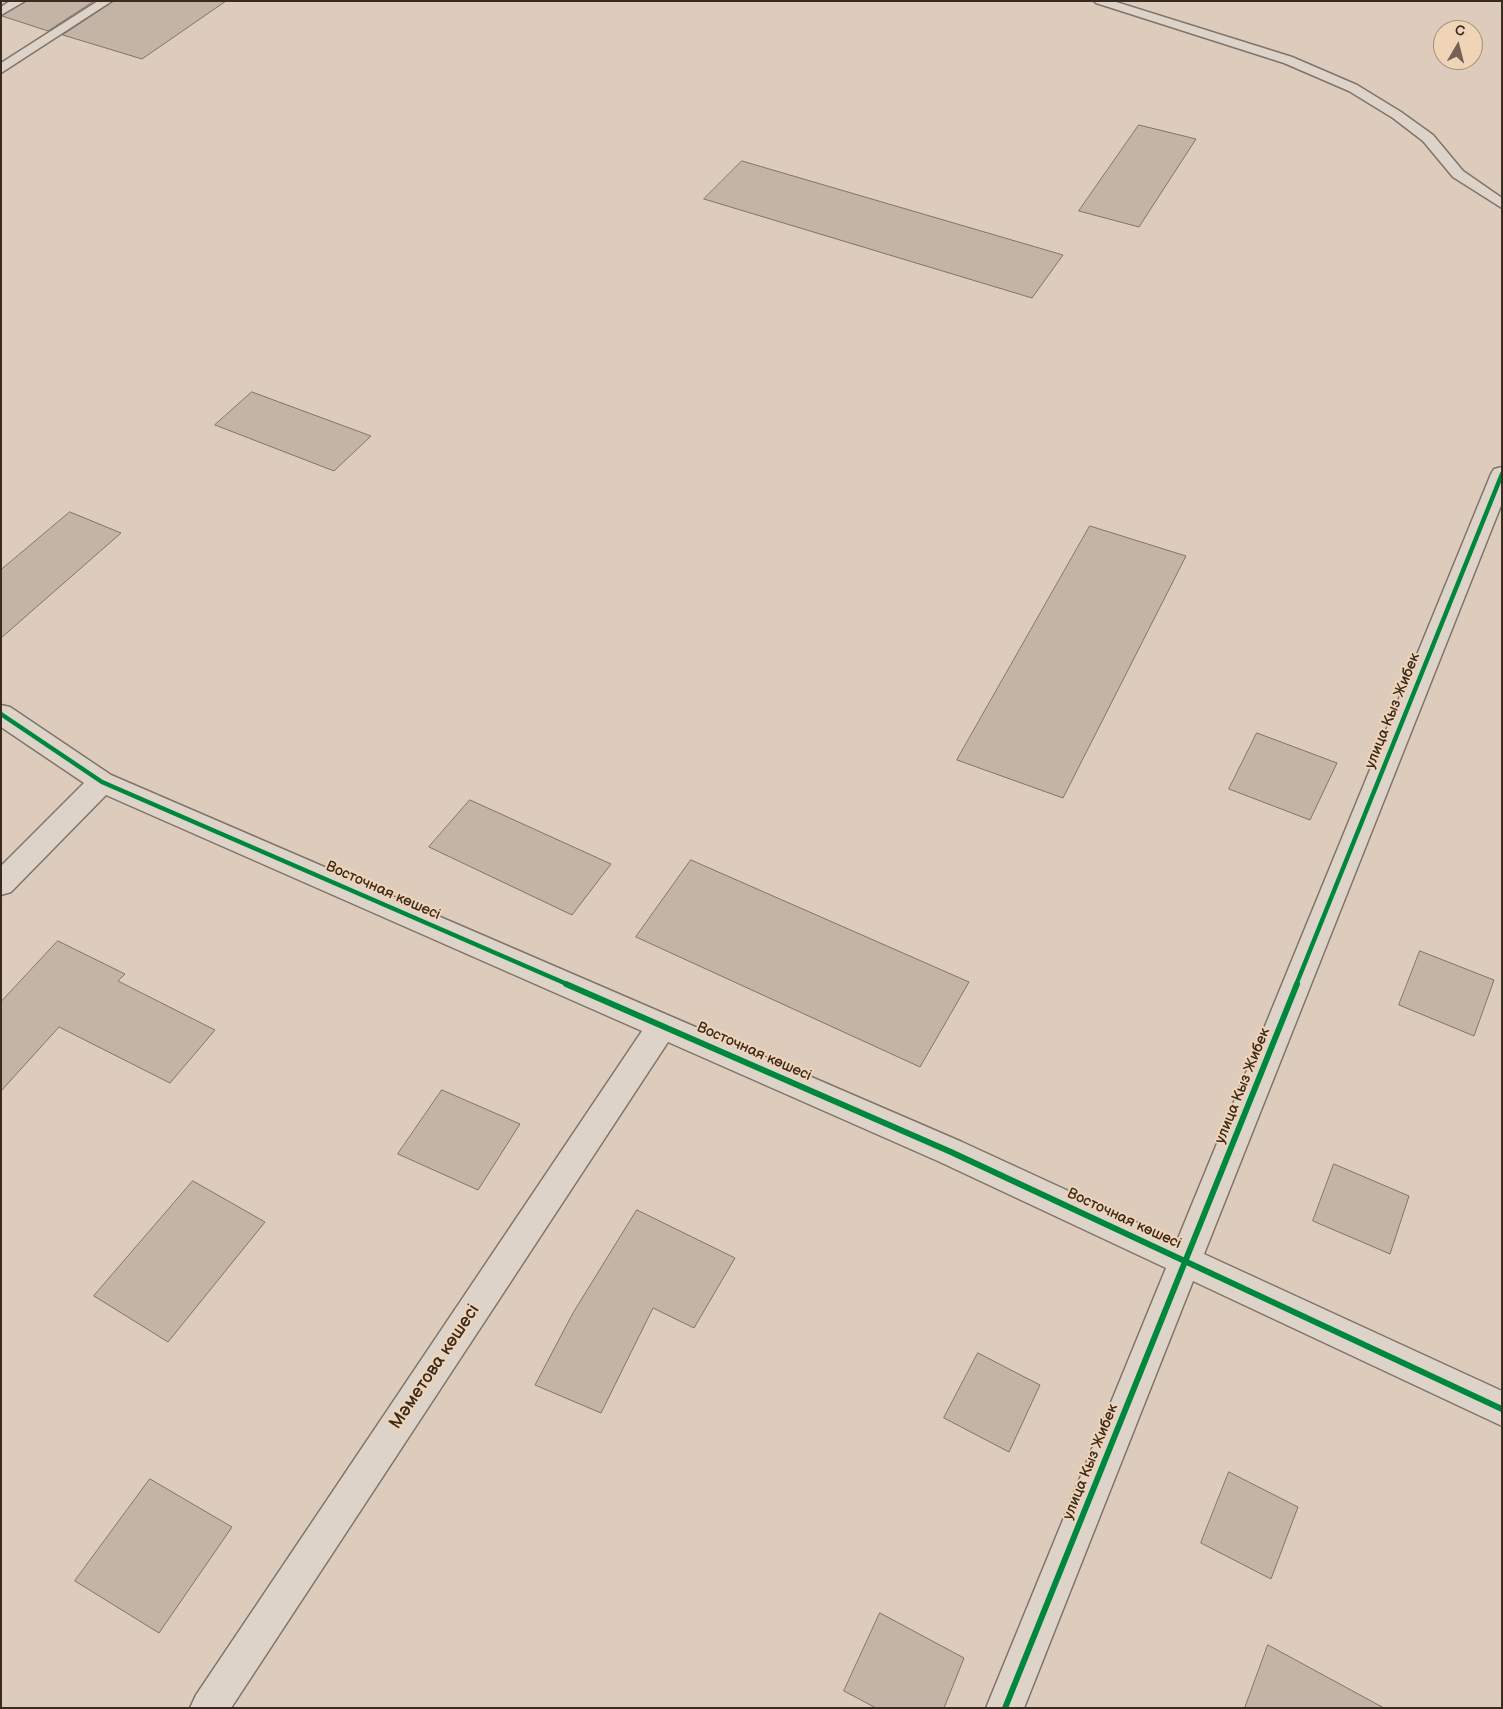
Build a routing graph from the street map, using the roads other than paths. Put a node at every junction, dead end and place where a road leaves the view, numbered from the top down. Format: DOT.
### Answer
graph roads {
  1 [pos="19,1"];
  2 [pos="106,1"];
  3 [pos="1100,1"];
  4 [pos="1,12"];
  5 [pos="1,69"];
  6 [pos="1502,204"];
  7 [pos="1502,474"];
  8 [pos="1,714"];
  9 [pos="102,782"];
  10 [pos="1,884"];
  11 [pos="662,1026"];
  12 [pos="1186,1261"];
  13 [pos="1502,1409"];
  14 [pos="209,1708"];
  15 [pos="1005,1708"];
  1 -- 4 [label="lane"];
  2 -- 5 [label="lane"];
  3 -- 6 [label="lane"];
  7 -- 12 [label="street, улица Кыз Жибек"];
  8 -- 9 [label="street, Восточная көшесі"];
  9 -- 10 [label="street"];
  9 -- 11 [label="street, Восточная көшесі"];
  11 -- 12 [label="street, Восточная көшесі"];
  11 -- 14 [label="street, Мәметова көшесі"];
  12 -- 13 [label="street, Восточная көшесі"];
  12 -- 15 [label="street, улица Кыз Жибек"];
}
